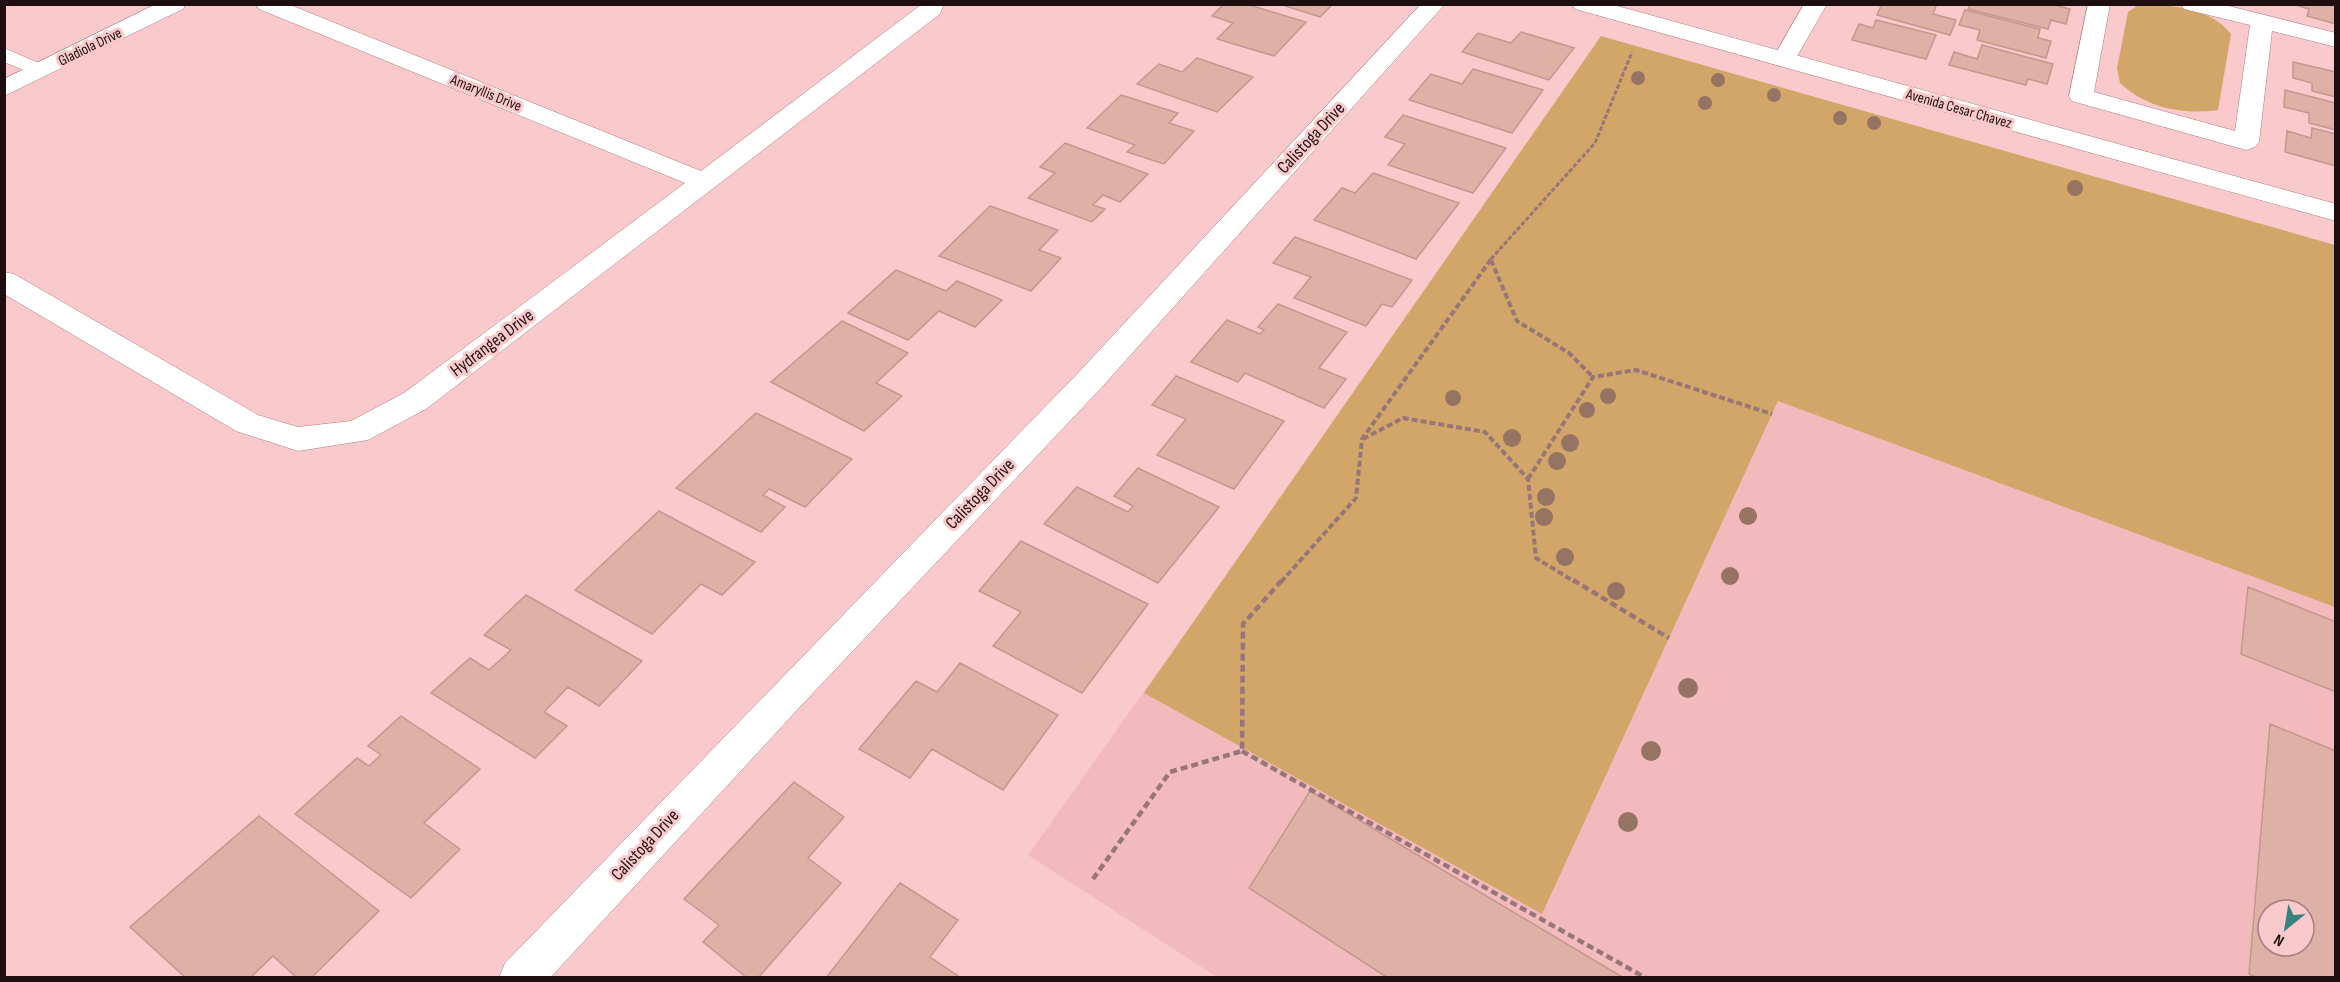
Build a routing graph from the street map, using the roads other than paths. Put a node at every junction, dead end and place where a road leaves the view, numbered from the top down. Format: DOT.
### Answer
graph roads {
  1 [pos="175,4"];
  2 [pos="267,4"];
  3 [pos="933,4"];
  4 [pos="1434,4"];
  5 [pos="1583,4"];
  6 [pos="1816,4"];
  7 [pos="2099,4"];
  8 [pos="2192,4"];
  9 [pos="2262,22"];
  10 [pos="2336,40"];
  11 [pos="4,54"];
  12 [pos="1784,60"];
  13 [pos="40,71"];
  14 [pos="4,89"];
  15 [pos="705,182"];
  16 [pos="2336,213"];
  17 [pos="4,281"];
  18 [pos="520,978"];
  1 -- 13 [label="street, Gladiola Drive"];
  2 -- 15 [label="street, Amaryllis Drive"];
  3 -- 15 [label="street, Hydrangea Drive"];
  4 -- 18 [label="street, Calistoga Drive"];
  5 -- 12 [label="street, Avenida Cesar Chavez"];
  6 -- 12 [label="street"];
  7 -- 9 [label="street"];
  8 -- 9 [label="street"];
  9 -- 10 [label="street"];
  11 -- 13 [label="lane"];
  12 -- 16 [label="street, Avenida Cesar Chavez"];
  13 -- 14 [label="street, Gladiola Drive"];
  15 -- 17 [label="street, Hydrangea Drive"];
}
